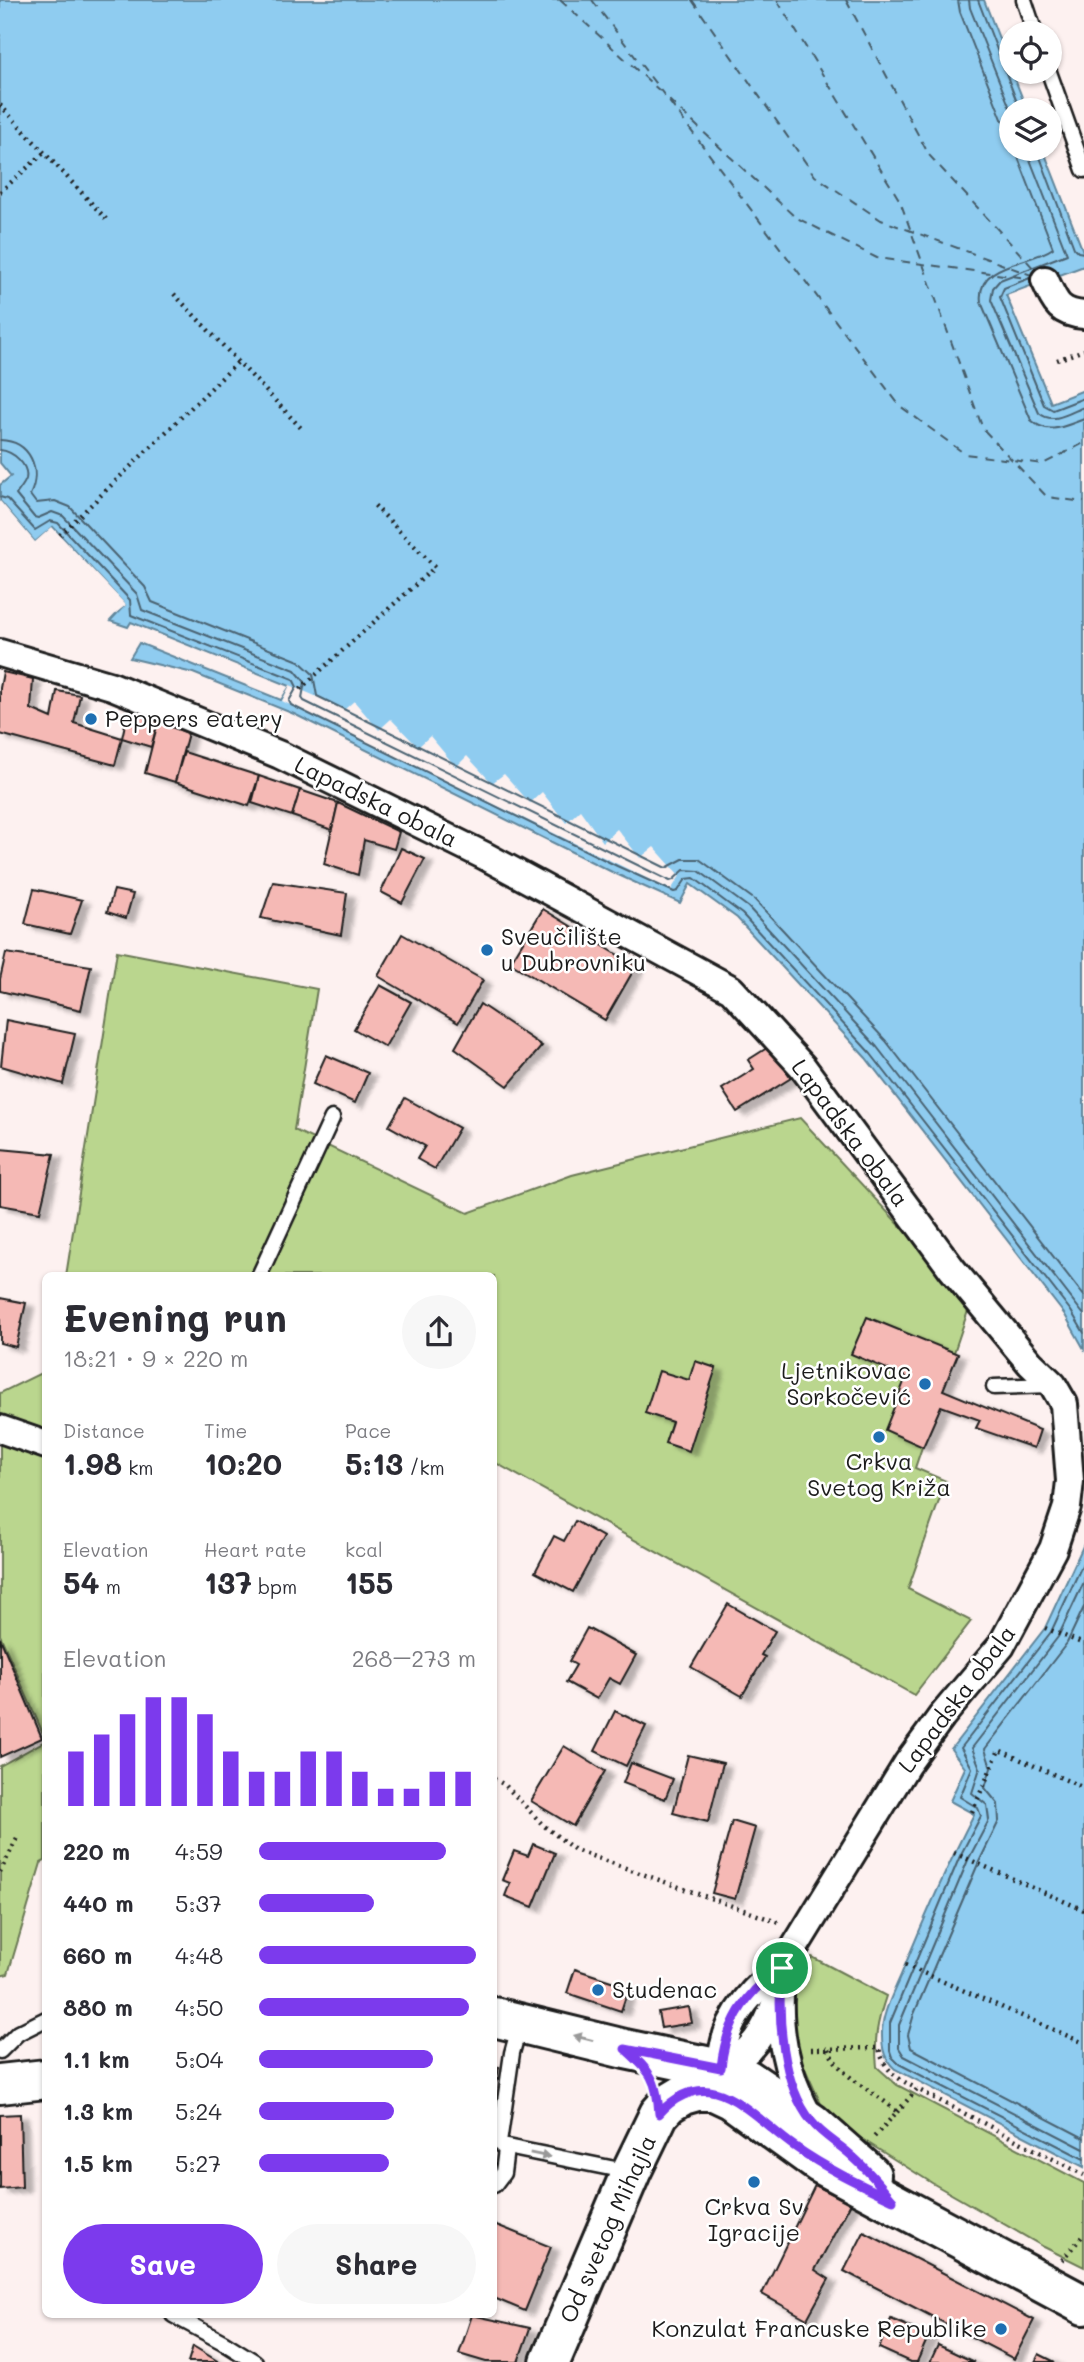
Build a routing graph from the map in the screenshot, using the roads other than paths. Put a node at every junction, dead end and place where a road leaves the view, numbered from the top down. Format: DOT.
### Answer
graph roads {
  1 [pos="1024,0"];
  2 [pos="1031,21"];
  3 [pos="1053,84"];
  4 [pos="1084,170"];
  5 [pos="1045,280"];
  6 [pos="1084,315"];
  7 [pos="0,653"];
  8 [pos="332,1118"];
  9 [pos="261,1272"];
  10 [pos="1053,1385"];
  11 [pos="994,1387"];
  12 [pos="0,1429"];
  13 [pos="42,1444"];
  14 [pos="780,1980"];
  15 [pos="507,2020"];
  16 [pos="42,2021"];
  17 [pos="625,2049"];
  18 [pos="0,2051"];
  19 [pos="42,2079"];
  20 [pos="718,2080"];
  21 [pos="0,2084"];
  22 [pos="659,2114"];
  23 [pos="812,2123"];
  24 [pos="506,2149"];
  25 [pos="631,2172"];
  26 [pos="497,2181"];
  27 [pos="893,2200"];
  28 [pos="1084,2305"];
  29 [pos="179,2318"];
  30 [pos="255,2362"];
  31 [pos="550,2362"];
  1 -- 2 [label="lane"];
  3 -- 4 [label="lane"];
  5 -- 6 [label="street"];
  7 -- 10 [label="street, Lapadska obala"];
  8 -- 9 [label="lane"];
  10 -- 11 [label="lane"];
  10 -- 14 [label="street, Lapadska obala"];
  12 -- 13 [label="street"];
  14 -- 20 [label="street, Lapadska obala"];
  14 -- 23 [label="street"];
  17 -- 15 [label="main road, one-way"];
  15 -- 24 [label="lane"];
  16 -- 18 [label="lane"];
  17 -- 20 [label="main road"];
  17 -- 22 [label="main road"];
  19 -- 21 [label="main road"];
  20 -- 22 [label="main road, Od svetog Mihajla"];
  20 -- 23 [label="main road"];
  20 -- 27 [label="main road"];
  22 -- 25 [label="main road, Od svetog Mihajla"];
  23 -- 27 [label="main road"];
  24 -- 25 [label="lane, one-way"];
  24 -- 26 [label="lane"];
  25 -- 31 [label="main road, Od svetog Mihajla"];
  27 -- 28 [label="main road"];
  29 -- 30 [label="lane"];
}
